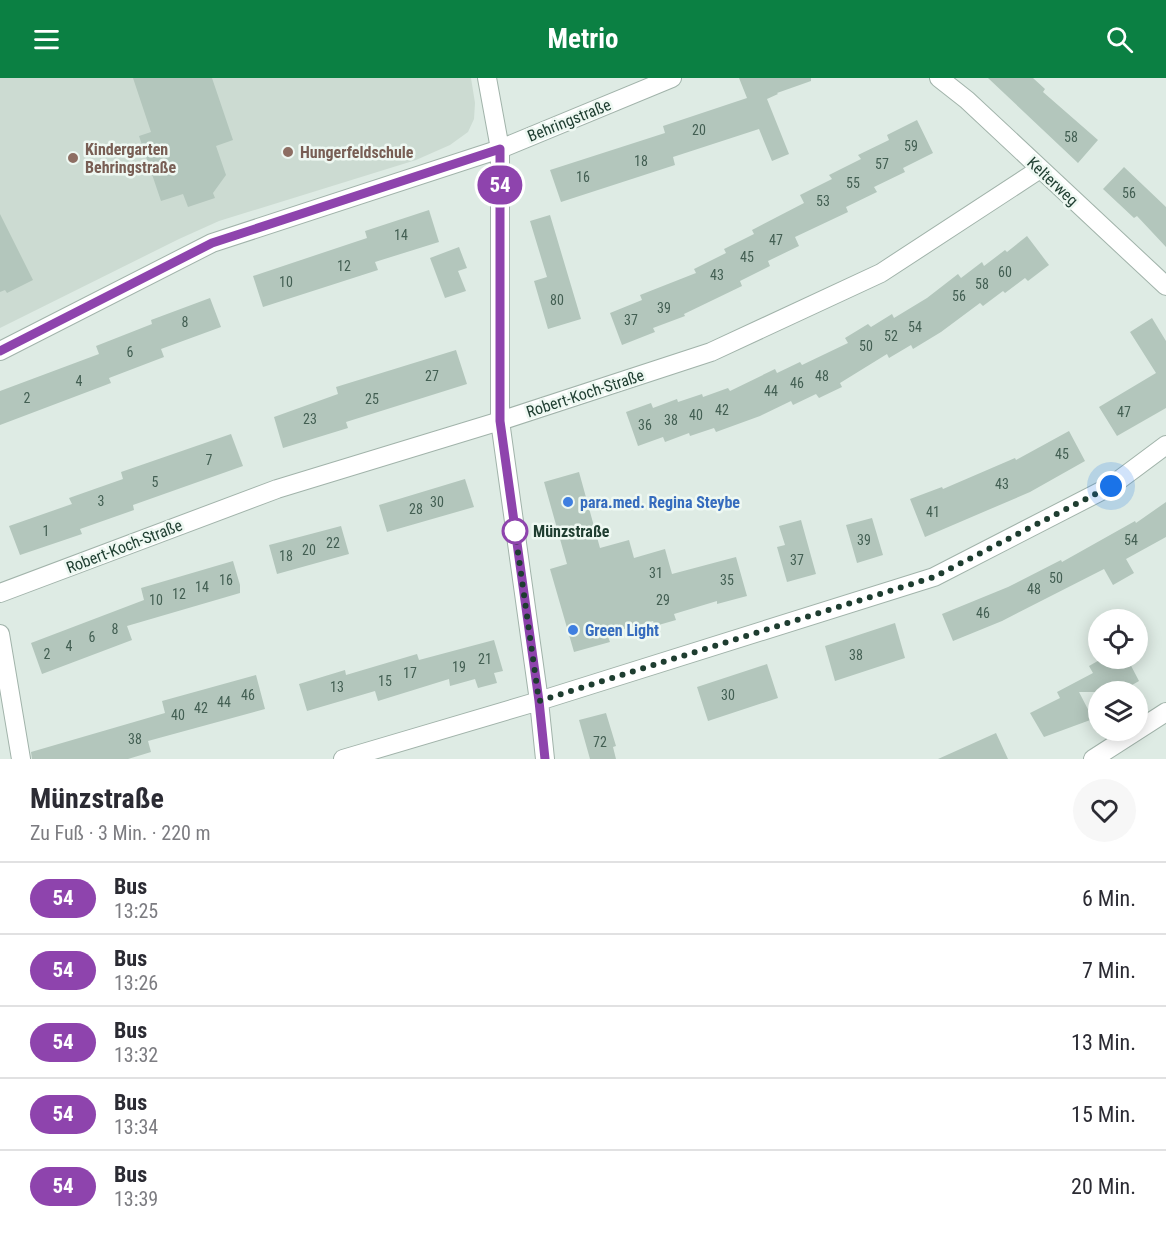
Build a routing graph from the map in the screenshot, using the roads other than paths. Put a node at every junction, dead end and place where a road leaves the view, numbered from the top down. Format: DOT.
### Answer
graph roads {
  1 [pos="487,78"];
  2 [pos="672,78"];
  3 [pos="939,78"];
  4 [pos="500,149"];
  5 [pos="1040,169"];
  6 [pos="1166,286"];
  7 [pos="0,351"];
  8 [pos="500,421"];
  9 [pos="1166,444"];
  10 [pos="0,593"];
  11 [pos="0,634"];
  12 [pos="539,701"];
  13 [pos="1166,712"];
  14 [pos="21,759"];
  15 [pos="343,759"];
  16 [pos="545,759"];
  17 [pos="1093,759"];
  1 -- 4 [label="street"];
  2 -- 4 [label="street, Behringstraße"];
  3 -- 5 [label="street, Kelterweg"];
  4 -- 7 [label="street, Behringstraße"];
  4 -- 8 [label="street"];
  5 -- 6 [label="street, Kelterweg"];
  5 -- 8 [label="street, Robert-Koch-Straße"];
  8 -- 10 [label="street, Robert-Koch-Straße"];
  8 -- 12 [label="street"];
  9 -- 12 [label="street"];
  11 -- 14 [label="street"];
  12 -- 15 [label="street"];
  12 -- 16 [label="street"];
  13 -- 17 [label="street"];
}
